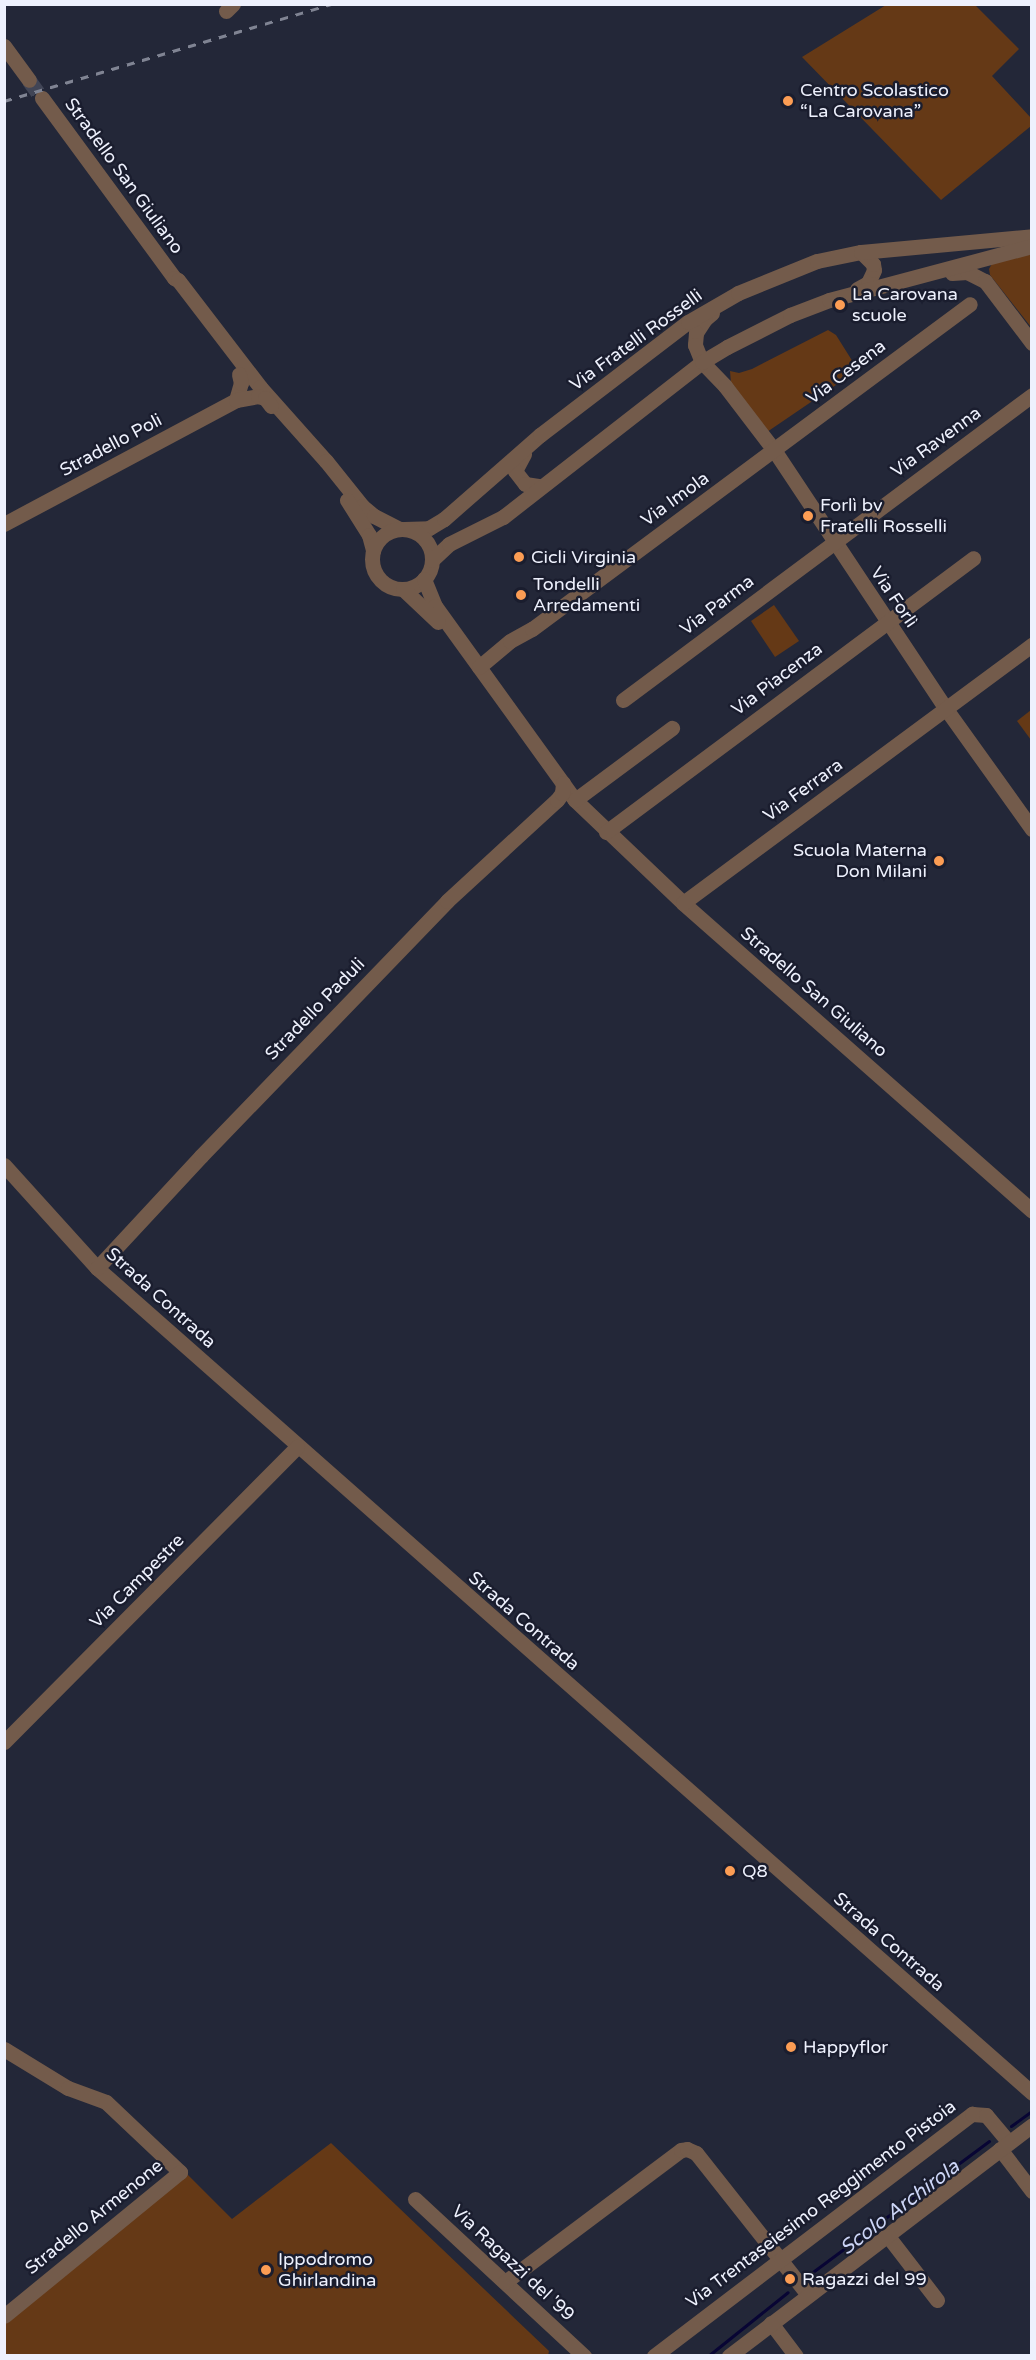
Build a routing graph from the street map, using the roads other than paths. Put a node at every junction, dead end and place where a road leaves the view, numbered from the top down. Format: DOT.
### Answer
graph roads {
  1 [pos="4,46"];
  2 [pos="29,80"];
  3 [pos="42,98"];
  4 [pos="1032,236"];
  5 [pos="1032,246"];
  6 [pos="861,252"];
  7 [pos="994,256"];
  8 [pos="174,278"];
  9 [pos="905,281"];
  10 [pos="985,281"];
  11 [pos="738,293"];
  12 [pos="841,297"];
  13 [pos="970,304"];
  14 [pos="212,325"];
  15 [pos="1032,343"];
  16 [pos="727,347"];
  17 [pos="226,358"];
  18 [pos="702,362"];
  19 [pos="239,374"];
  20 [pos="719,382"];
  21 [pos="1032,394"];
  22 [pos="258,396"];
  23 [pos="236,400"];
  24 [pos="638,411"];
  25 [pos="296,426"];
  26 [pos="540,435"];
  27 [pos="774,450"];
  28 [pos="540,486"];
  29 [pos="4,524"];
  30 [pos="401,529"];
  31 [pos="834,541"];
  32 [pos="373,550"];
  33 [pos="973,558"];
  34 [pos="432,560"];
  35 [pos="424,579"];
  36 [pos="403,589"];
  37 [pos="887,621"];
  38 [pos="1032,645"];
  39 [pos="472,658"];
  40 [pos="623,700"];
  41 [pos="946,709"];
  42 [pos="672,728"];
  43 [pos="563,783"];
  44 [pos="575,800"];
  45 [pos="1032,829"];
  46 [pos="606,832"];
  47 [pos="683,903"];
  48 [pos="4,1165"];
  49 [pos="1032,1211"];
  50 [pos="97,1268"];
  51 [pos="297,1447"];
  52 [pos="4,1742"];
  53 [pos="4,2049"];
  54 [pos="1032,2094"];
  55 [pos="1032,2124"];
  56 [pos="1004,2145"];
  57 [pos="1032,2191"];
  58 [pos="415,2199"];
  59 [pos="887,2235"];
  60 [pos="780,2260"];
  61 [pos="505,2282"];
  62 [pos="808,2295"];
  63 [pos="937,2300"];
  64 [pos="4,2316"];
  65 [pos="771,2323"];
  66 [pos="584,2355"];
  67 [pos="654,2355"];
  68 [pos="729,2355"];
  69 [pos="796,2355"];
  1 -- 2 [label="street"];
  3 -- 8 [label="street, Stradello San Giuliano"];
  4 -- 6 [label="street, Via Fratelli Rosselli"];
  5 -- 7 [label="street"];
  6 -- 11 [label="street, Via Fratelli Rosselli"];
  6 -- 12 [label="street"];
  7 -- 9 [label="street"];
  7 -- 10 [label="street"];
  8 -- 14 [label="street, Stradello San Giuliano"];
  8 -- 17 [label="street, Stradello San Giuliano"];
  9 -- 10 [label="street"];
  9 -- 12 [label="street"];
  10 -- 15 [label="street"];
  11 -- 18 [label="street"];
  11 -- 26 [label="street, Via Fratelli Rosselli"];
  12 -- 16 [label="street"];
  13 -- 27 [label="street, Via Cesena"];
  14 -- 17 [label="street, Stradello San Giuliano"];
  14 -- 25 [label="street, Stradello San Giuliano"];
  16 -- 18 [label="street"];
  16 -- 20 [label="street"];
  17 -- 19 [label="street, Stradello San Giuliano"];
  18 -- 20 [label="street, Via Forlì"];
  18 -- 24 [label="street"];
  19 -- 22 [label="street, Stradello San Giuliano"];
  19 -- 23 [label="street"];
  20 -- 24 [label="street"];
  20 -- 27 [label="street, Via Forlì"];
  21 -- 31 [label="street, Via Ravenna"];
  22 -- 23 [label="street, Stradello Poli"];
  22 -- 25 [label="street, Stradello San Giuliano"];
  22 -- 32 [label="street, Stradello San Giuliano"];
  23 -- 29 [label="street, Stradello Poli"];
  24 -- 28 [label="street"];
  25 -- 30 [label="street, Stradello San Giuliano"];
  26 -- 28 [label="street, Via Fratelli Rosselli"];
  26 -- 30 [label="street, Via Fratelli Rosselli"];
  27 -- 31 [label="street, Via Forlì"];
  27 -- 39 [label="street, Via Imola"];
  28 -- 34 [label="street"];
  30 -- 32 [label="street"];
  30 -- 34 [label="street"];
  31 -- 37 [label="street, Via Forlì"];
  31 -- 40 [label="street, Via Parma"];
  32 -- 36 [label="street"];
  33 -- 37 [label="street, Via Piacenza"];
  34 -- 35 [label="street"];
  35 -- 36 [label="street"];
  35 -- 39 [label="street, Stradello San Giuliano"];
  36 -- 39 [label="street, Stradello San Giuliano"];
  37 -- 41 [label="street, Via Forlì"];
  37 -- 46 [label="street, Via Piacenza"];
  38 -- 41 [label="street, Via Ferrara"];
  39 -- 43 [label="street, Stradello San Giuliano"];
  41 -- 45 [label="street, Via Forlì"];
  41 -- 47 [label="street, Via Ferrara"];
  42 -- 44 [label="street"];
  43 -- 44 [label="street, Stradello San Giuliano"];
  43 -- 50 [label="street, Stradello Paduli"];
  44 -- 46 [label="street, Stradello San Giuliano"];
  46 -- 47 [label="street, Stradello San Giuliano"];
  47 -- 49 [label="street, Stradello San Giuliano"];
  48 -- 50 [label="street, Strada Contrada"];
  50 -- 51 [label="street, Strada Contrada"];
  51 -- 52 [label="street, Via Campestre"];
  51 -- 54 [label="street, Strada Contrada"];
  53 -- 64 [label="street, Stradello Armenone"];
  55 -- 56 [label="street"];
  56 -- 57 [label="street"];
  56 -- 59 [label="street"];
  56 -- 60 [label="street, Via Trentaseiesimo Reggimento Pistoia"];
  58 -- 61 [label="street, Via Ragazzi del '99"];
  59 -- 62 [label="street"];
  59 -- 63 [label="street"];
  60 -- 61 [label="street"];
  60 -- 62 [label="street"];
  60 -- 67 [label="street, Via Trentaseiesimo Reggimento Pistoia"];
  61 -- 66 [label="street, Via Ragazzi del '99"];
  62 -- 65 [label="street"];
  65 -- 68 [label="street"];
  65 -- 69 [label="street"];
}
